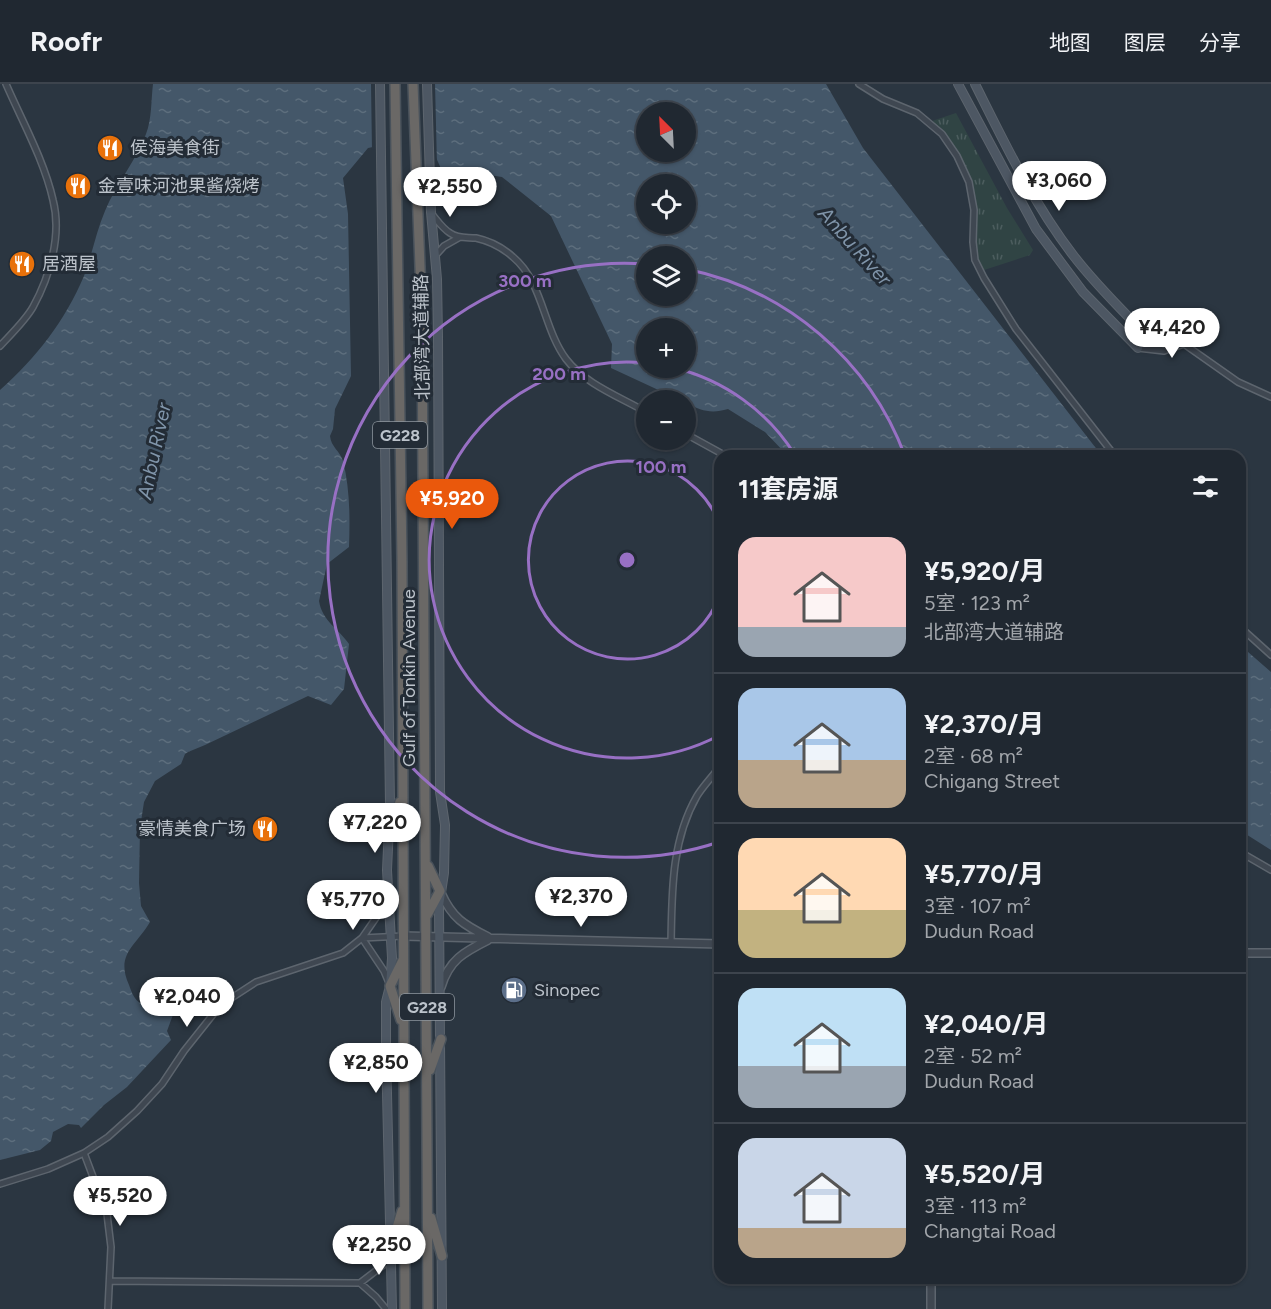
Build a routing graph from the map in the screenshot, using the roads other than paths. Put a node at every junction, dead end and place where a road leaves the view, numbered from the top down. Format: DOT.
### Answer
graph roads {
  1 [pos="6,84"];
  2 [pos="380,84"];
  3 [pos="395,84"];
  4 [pos="413,84"];
  5 [pos="428,84"];
  6 [pos="859,84"];
  7 [pos="958,84"];
  8 [pos="975,84"];
  9 [pos="431,212"];
  10 [pos="460,237"];
  11 [pos="434,256"];
  12 [pos="1148,336"];
  13 [pos="0,346"];
  14 [pos="1138,348"];
  15 [pos="1164,351"];
  16 [pos="1271,398"];
  17 [pos="636,406"];
  18 [pos="696,440"];
  19 [pos="715,450"];
  20 [pos="1110,450"];
  21 [pos="1246,632"];
  22 [pos="1271,655"];
  23 [pos="714,774"];
  24 [pos="403,794"];
  25 [pos="388,838"];
  26 [pos="1246,855"];
  27 [pos="426,861"];
  28 [pos="387,870"];
  29 [pos="1271,870"];
  30 [pos="440,891"];
  31 [pos="426,916"];
  32 [pos="404,936"];
  33 [pos="392,937"];
  34 [pos="426,937"];
  35 [pos="440,937"];
  36 [pos="362,938"];
  37 [pos="490,938"];
  38 [pos="671,943"];
  39 [pos="714,944"];
  40 [pos="1246,953"];
  41 [pos="1271,953"];
  42 [pos="404,958"];
  43 [pos="390,986"];
  44 [pos="440,989"];
  45 [pos="404,1029"];
  46 [pos="441,1039"];
  47 [pos="427,1078"];
  48 [pos="84,1153"];
  49 [pos="0,1184"];
  50 [pos="405,1203"];
  51 [pos="428,1206"];
  52 [pos="392,1244"];
  53 [pos="442,1256"];
  54 [pos="111,1281"];
  55 [pos="360,1283"];
  56 [pos="931,1284"];
  57 [pos="108,1309"];
  58 [pos="386,1309"];
  59 [pos="392,1309"];
  60 [pos="405,1309"];
  61 [pos="428,1309"];
  62 [pos="442,1309"];
  63 [pos="931,1309"];
  1 -- 13 [label="street"];
  2 -- 25 [label="main road, 北部湾大道辅路"];
  3 -- 24 [label="highway, Gulf of Tonkin Avenue / G228"];
  4 -- 27 [label="highway, Gulf of Tonkin Avenue / G228"];
  5 -- 9 [label="main road, 北部湾大道辅路"];
  6 -- 20 [label="street"];
  7 -- 14 [label="main road"];
  8 -- 12 [label="main road"];
  9 -- 10 [label="street"];
  9 -- 11 [label="main road, 北部湾大道辅路"];
  10 -- 11 [label="street"];
  10 -- 17 [label="street"];
  11 -- 30 [label="main road, 北部湾大道辅路"];
  12 -- 15 [label="street"];
  14 -- 15 [label="street"];
  15 -- 16 [label="street"];
  18 -- 19 [label="street"];
  21 -- 22 [label="street"];
  23 -- 38 [label="street"];
  24 -- 25 [label="highway"];
  24 -- 32 [label="highway, Gulf of Tonkin Avenue / G228"];
  25 -- 28 [label="main road, 北部湾大道辅路"];
  26 -- 29 [label="street"];
  27 -- 30 [label="highway"];
  27 -- 31 [label="highway, Gulf of Tonkin Avenue / G228"];
  28 -- 33 [label="main road, 北部湾大道辅路"];
  28 -- 36 [label="street"];
  30 -- 31 [label="highway"];
  30 -- 35 [label="main road, 北部湾大道辅路"];
  30 -- 37 [label="street"];
  31 -- 34 [label="highway, Gulf of Tonkin Avenue / G228"];
  32 -- 33 [label="street"];
  32 -- 34 [label="street"];
  32 -- 42 [label="highway, Gulf of Tonkin Avenue / G228"];
  33 -- 36 [label="street"];
  33 -- 43 [label="main road, 北部湾大道辅路"];
  34 -- 35 [label="street"];
  34 -- 47 [label="highway, Gulf of Tonkin Avenue / G228"];
  35 -- 37 [label="street"];
  35 -- 44 [label="main road, 北部湾大道辅路"];
  36 -- 43 [label="street"];
  36 -- 48 [label="street"];
  37 -- 38 [label="street"];
  37 -- 44 [label="street"];
  38 -- 39 [label="street"];
  40 -- 41 [label="street"];
  42 -- 43 [label="highway"];
  42 -- 45 [label="highway, Gulf of Tonkin Avenue / G228"];
  43 -- 45 [label="highway"];
  43 -- 52 [label="main road, 北部湾大道辅路"];
  44 -- 46 [label="main road, 北部湾大道辅路"];
  45 -- 50 [label="highway, Gulf of Tonkin Avenue / G228"];
  46 -- 47 [label="highway"];
  46 -- 53 [label="main road, 北部湾大道辅路"];
  47 -- 51 [label="highway, Gulf of Tonkin Avenue / G228"];
  48 -- 49 [label="street"];
  48 -- 54 [label="street"];
  50 -- 52 [label="highway"];
  50 -- 60 [label="highway, Gulf of Tonkin Avenue / G228"];
  51 -- 53 [label="highway"];
  51 -- 61 [label="highway, Gulf of Tonkin Avenue / G228"];
  52 -- 55 [label="street"];
  52 -- 59 [label="main road, 北部湾大道辅路"];
  53 -- 62 [label="main road, 北部湾大道辅路"];
  54 -- 55 [label="street"];
  54 -- 57 [label="street"];
  55 -- 58 [label="street"];
  56 -- 63 [label="street"];
}
